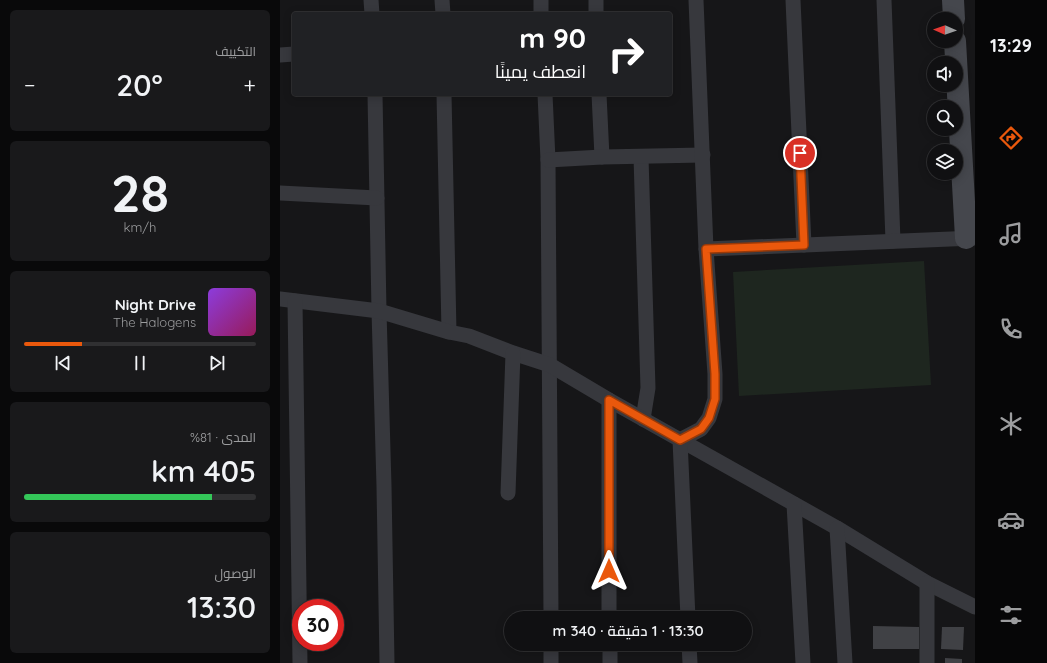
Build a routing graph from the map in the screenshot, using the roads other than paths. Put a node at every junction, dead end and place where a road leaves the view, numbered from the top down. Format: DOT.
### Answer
graph roads {
  1 [pos="371,0"];
  2 [pos="442,0"];
  3 [pos="541,0"];
  4 [pos="596,0"];
  5 [pos="696,0"];
  6 [pos="793,0"];
  7 [pos="884,0"];
  8 [pos="953,0"];
  9 [pos="372,12"];
  10 [pos="443,12"];
  11 [pos="541,12"];
  12 [pos="596,12"];
  13 [pos="954,12"];
  14 [pos="956,48"];
  15 [pos="280,54"];
  16 [pos="292,54"];
  17 [pos="375,96"];
  18 [pos="444,96"];
  19 [pos="545,96"];
  20 [pos="599,96"];
  21 [pos="702,155"];
  22 [pos="641,156"];
  23 [pos="602,157"];
  24 [pos="548,160"];
  25 [pos="280,193"];
  26 [pos="377,198"];
  27 [pos="970,238"];
  28 [pos="893,241"];
  29 [pos="804,245"];
  30 [pos="706,249"];
  31 [pos="280,299"];
  32 [pos="295,301"];
  33 [pos="379,311"];
  34 [pos="449,332"];
  35 [pos="513,353"];
  36 [pos="550,365"];
  37 [pos="609,400"];
  38 [pos="643,419"];
  39 [pos="680,440"];
  40 [pos="508,493"];
  41 [pos="794,504"];
  42 [pos="837,528"];
  43 [pos="927,583"];
  44 [pos="975,607"];
  45 [pos="550,611"];
  46 [pos="609,611"];
  47 [pos="688,611"];
  48 [pos="551,651"];
  49 [pos="610,651"];
  50 [pos="689,651"];
  51 [pos="300,663"];
  52 [pos="387,663"];
  53 [pos="551,663"];
  54 [pos="610,663"];
  55 [pos="690,663"];
  56 [pos="803,663"];
  57 [pos="845,663"];
  58 [pos="927,663"];
  1 -- 9 [label="street"];
  2 -- 10 [label="street"];
  3 -- 11 [label="street"];
  4 -- 12 [label="street"];
  5 -- 21 [label="street"];
  6 -- 29 [label="street"];
  7 -- 28 [label="street"];
  8 -- 13 [label="street"];
  14 -- 27 [label="street"];
  15 -- 16 [label="street"];
  17 -- 26 [label="street"];
  18 -- 34 [label="street"];
  19 -- 24 [label="street"];
  20 -- 23 [label="street"];
  21 -- 22 [label="street"];
  21 -- 30 [label="street"];
  22 -- 23 [label="street"];
  22 -- 38 [label="street"];
  23 -- 24 [label="street"];
  24 -- 36 [label="street"];
  25 -- 26 [label="street"];
  26 -- 33 [label="street"];
  27 -- 28 [label="street"];
  28 -- 29 [label="street"];
  29 -- 30 [label="street"];
  30 -- 39 [label="street"];
  31 -- 32 [label="street"];
  32 -- 33 [label="street"];
  32 -- 51 [label="street"];
  33 -- 34 [label="street"];
  33 -- 52 [label="street"];
  34 -- 35 [label="street"];
  35 -- 36 [label="street"];
  35 -- 40 [label="street"];
  36 -- 37 [label="street"];
  36 -- 45 [label="street"];
  37 -- 38 [label="street"];
  37 -- 46 [label="street"];
  38 -- 39 [label="street"];
  39 -- 41 [label="street"];
  39 -- 47 [label="street"];
  41 -- 42 [label="street"];
  41 -- 56 [label="street"];
  42 -- 43 [label="street"];
  42 -- 57 [label="street"];
  43 -- 44 [label="street"];
  43 -- 58 [label="street"];
  48 -- 53 [label="street"];
  49 -- 54 [label="street"];
  50 -- 55 [label="street"];
}
